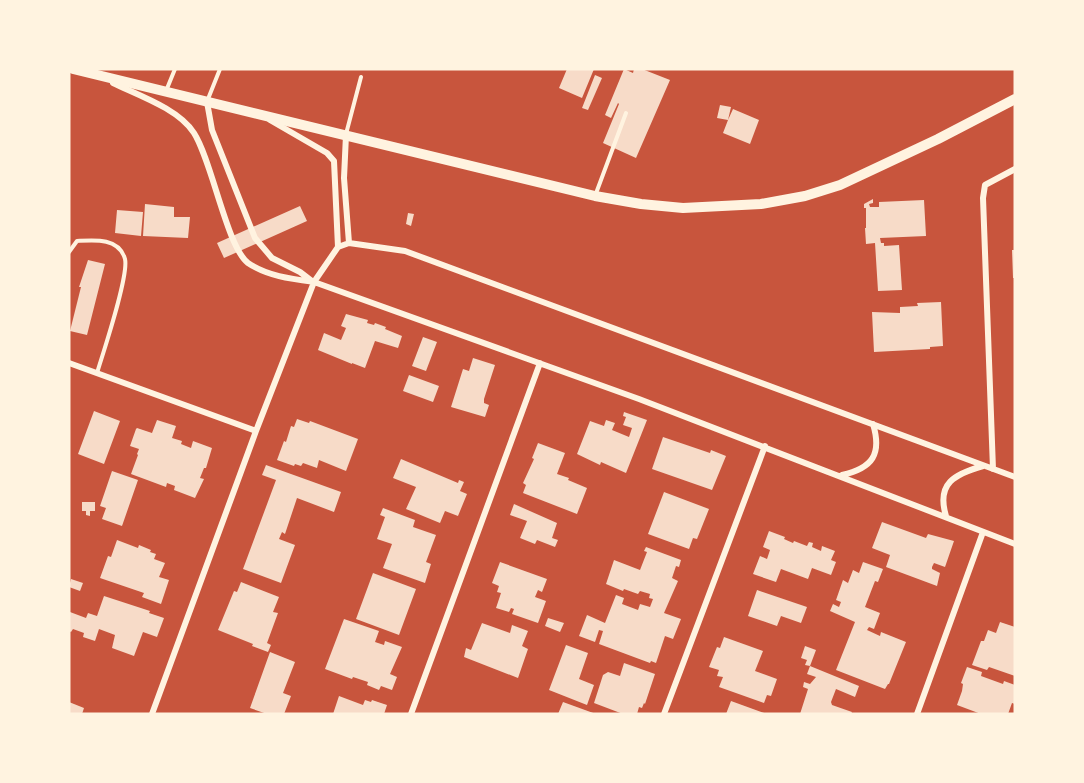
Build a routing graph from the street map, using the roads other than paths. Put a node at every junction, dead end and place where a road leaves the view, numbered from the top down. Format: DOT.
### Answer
graph roads {
  1 [pos="73,69"];
  2 [pos="175,69"];
  3 [pos="220,69"];
  4 [pos="96,74"];
  5 [pos="362,77"];
  6 [pos="166,92"];
  7 [pos="1015,99"];
  8 [pos="207,102"];
  9 [pos="626,113"];
  10 [pos="259,114"];
  11 [pos="346,135"];
  12 [pos="1015,168"];
  13 [pos="595,196"];
  14 [pos="349,243"];
  15 [pos="338,248"];
  16 [pos="69,252"];
  17 [pos="314,282"];
  18 [pos="69,363"];
  19 [pos="540,363"];
  20 [pos="97,373"];
  21 [pos="873,424"];
  22 [pos="256,431"];
  23 [pos="765,446"];
  24 [pos="984,466"];
  25 [pos="993,468"];
  26 [pos="842,475"];
  27 [pos="1015,477"];
  28 [pos="946,516"];
  29 [pos="983,532"];
  30 [pos="1015,544"];
  31 [pos="152,714"];
  32 [pos="411,714"];
  33 [pos="664,714"];
  34 [pos="917,714"];
  1 -- 4 [label="street"];
  2 -- 6 [label="lane"];
  3 -- 8 [label="lane"];
  4 -- 6 [label="street"];
  4 -- 17 [label="street"];
  5 -- 11 [label="lane"];
  6 -- 8 [label="street"];
  7 -- 13 [label="street"];
  8 -- 10 [label="street"];
  8 -- 17 [label="street"];
  9 -- 13 [label="lane"];
  10 -- 11 [label="street"];
  10 -- 15 [label="street"];
  11 -- 13 [label="street"];
  11 -- 14 [label="street"];
  12 -- 25 [label="street"];
  14 -- 15 [label="street"];
  14 -- 21 [label="street"];
  15 -- 17 [label="street"];
  16 -- 20 [label="lane"];
  17 -- 19 [label="street"];
  17 -- 22 [label="street"];
  18 -- 20 [label="street"];
  19 -- 23 [label="street"];
  19 -- 32 [label="street"];
  20 -- 22 [label="street"];
  21 -- 24 [label="street"];
  21 -- 26 [label="street"];
  22 -- 31 [label="street"];
  23 -- 26 [label="street"];
  23 -- 33 [label="street"];
  24 -- 25 [label="street"];
  24 -- 28 [label="street"];
  25 -- 27 [label="street"];
  26 -- 28 [label="street"];
  28 -- 29 [label="street"];
  29 -- 30 [label="street"];
  29 -- 34 [label="street"];
}
